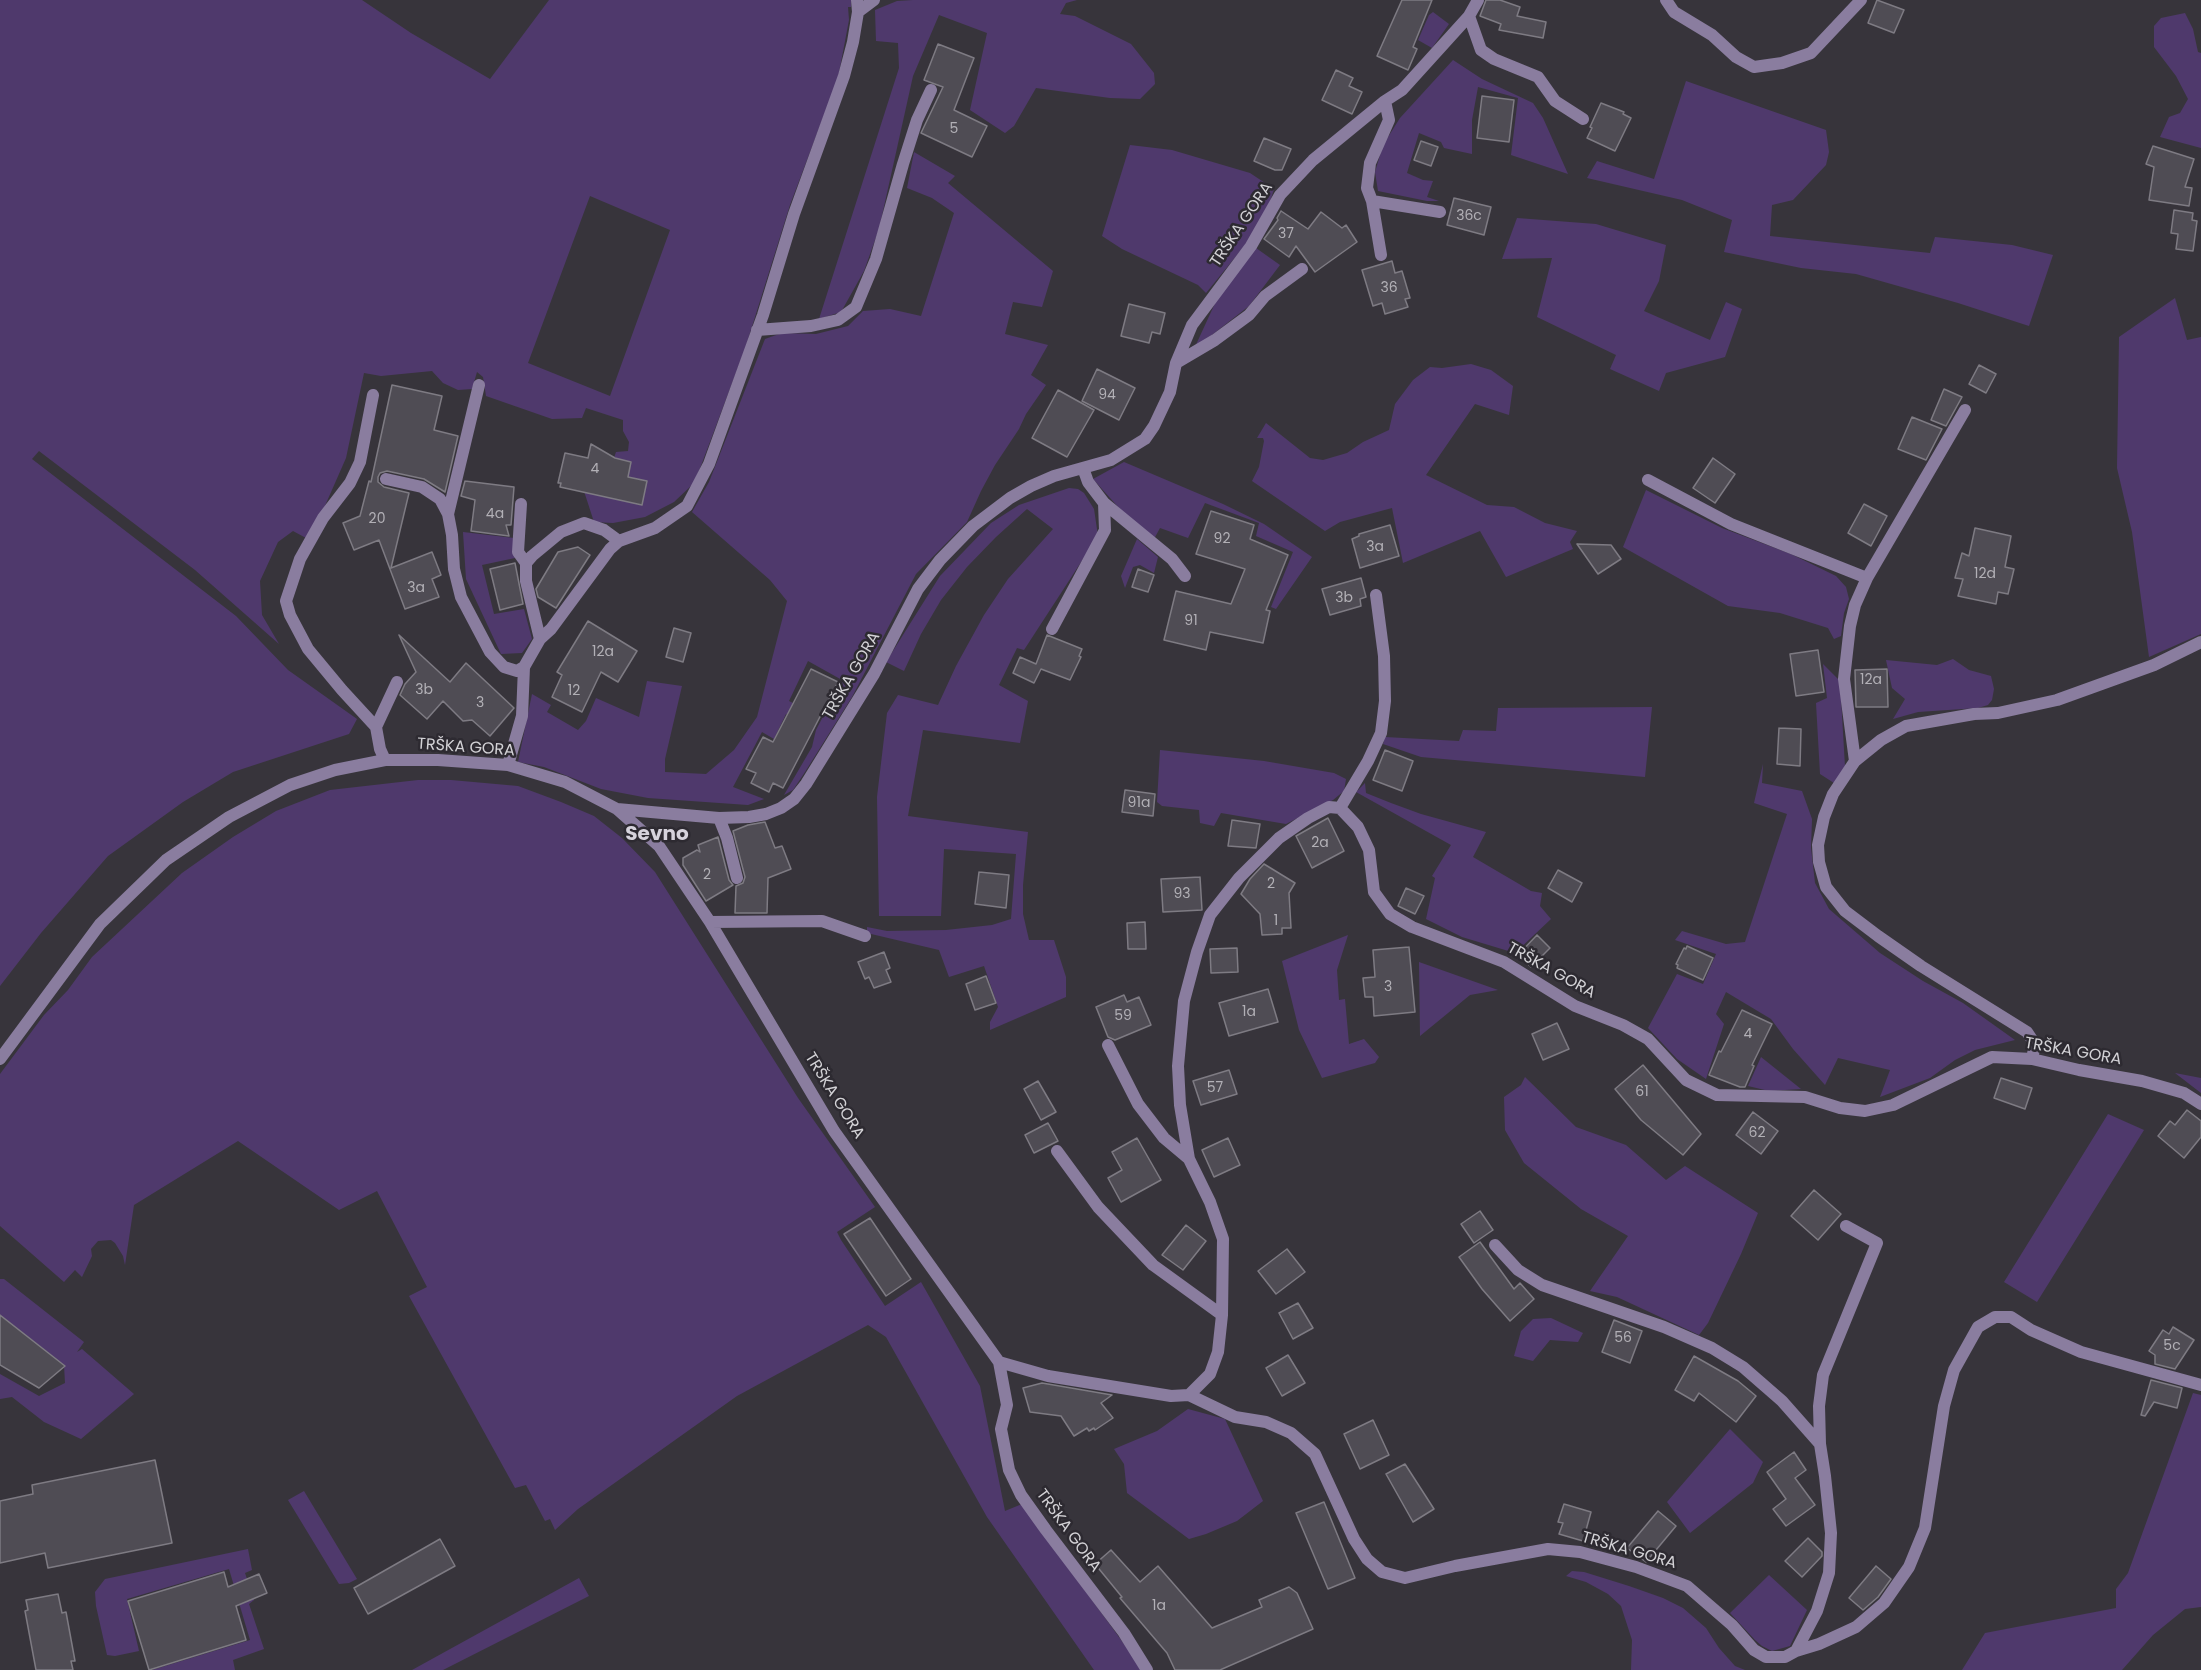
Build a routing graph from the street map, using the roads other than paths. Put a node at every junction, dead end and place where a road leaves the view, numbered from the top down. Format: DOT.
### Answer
graph roads {
  1 [pos="874,0"];
  2 [pos="1478,0"];
  3 [pos="1665,0"];
  4 [pos="1861,0"];
  5 [pos="857,6"];
  6 [pos="1469,16"];
  7 [pos="931,90"];
  8 [pos="1385,101"];
  9 [pos="1583,119"];
  10 [pos="1372,201"];
  11 [pos="1440,212"];
  12 [pos="1381,255"];
  13 [pos="1302,269"];
  14 [pos="757,330"];
  15 [pos="1176,363"];
  16 [pos="479,385"];
  17 [pos="374,395"];
  18 [pos="1965,410"];
  19 [pos="1083,468"];
  20 [pos="386,479"];
  21 [pos="1648,480"];
  22 [pos="1104,503"];
  23 [pos="521,504"];
  24 [pos="448,514"];
  25 [pos="619,541"];
  26 [pos="526,563"];
  27 [pos="1185,576"];
  28 [pos="1867,578"];
  29 [pos="1376,595"];
  30 [pos="1052,628"];
  31 [pos="540,639"];
  32 [pos="2201,642"];
  33 [pos="524,667"];
  34 [pos="397,682"];
  35 [pos="376,727"];
  36 [pos="385,760"];
  37 [pos="1855,761"];
  38 [pos="508,765"];
  39 [pos="1340,808"];
  40 [pos="617,809"];
  41 [pos="719,818"];
  42 [pos="737,878"];
  43 [pos="710,922"];
  44 [pos="865,936"];
  45 [pos="1108,1045"];
  46 [pos="0,1059"];
  47 [pos="2032,1059"];
  48 [pos="2201,1104"];
  49 [pos="1057,1151"];
  50 [pos="1190,1159"];
  51 [pos="1846,1226"];
  52 [pos="1495,1245"];
  53 [pos="1222,1315"];
  54 [pos="999,1362"];
  55 [pos="2201,1385"];
  56 [pos="1189,1395"];
  57 [pos="1820,1444"];
  58 [pos="1796,1651"];
  59 [pos="1147,1670"];
  1 -- 5 [label="street"];
  2 -- 6 [label="street, TRŠKA GORA"];
  3 -- 4 [label="street"];
  5 -- 14 [label="street"];
  6 -- 8 [label="street, TRŠKA GORA"];
  6 -- 9 [label="street"];
  7 -- 14 [label="street"];
  8 -- 10 [label="street"];
  8 -- 15 [label="street, TRŠKA GORA"];
  10 -- 11 [label="street"];
  10 -- 12 [label="street"];
  13 -- 15 [label="street"];
  14 -- 25 [label="street"];
  15 -- 19 [label="street, TRŠKA GORA"];
  16 -- 24 [label="street"];
  17 -- 35 [label="street"];
  18 -- 28 [label="street"];
  19 -- 22 [label="street"];
  19 -- 41 [label="street, TRŠKA GORA"];
  20 -- 24 [label="street"];
  21 -- 28 [label="street"];
  22 -- 27 [label="street"];
  22 -- 30 [label="street"];
  23 -- 26 [label="street"];
  24 -- 33 [label="street"];
  25 -- 26 [label="street"];
  25 -- 31 [label="street"];
  26 -- 31 [label="street"];
  28 -- 37 [label="street"];
  29 -- 39 [label="street"];
  31 -- 33 [label="street"];
  32 -- 37 [label="street"];
  33 -- 38 [label="street"];
  34 -- 35 [label="street"];
  35 -- 36 [label="street"];
  36 -- 38 [label="street, TRŠKA GORA"];
  36 -- 46 [label="street, TRŠKA GORA"];
  37 -- 47 [label="street"];
  38 -- 40 [label="street, TRŠKA GORA"];
  39 -- 47 [label="street, TRŠKA GORA"];
  39 -- 50 [label="street"];
  40 -- 41 [label="street, TRŠKA GORA"];
  40 -- 43 [label="street, TRŠKA GORA"];
  41 -- 42 [label="street"];
  43 -- 44 [label="street"];
  43 -- 54 [label="street, TRŠKA GORA"];
  45 -- 50 [label="street"];
  47 -- 48 [label="street, TRŠKA GORA"];
  49 -- 53 [label="street"];
  50 -- 53 [label="street"];
  51 -- 57 [label="street"];
  52 -- 57 [label="street"];
  53 -- 56 [label="street"];
  54 -- 56 [label="street, TRŠKA GORA"];
  54 -- 59 [label="street, TRŠKA GORA"];
  55 -- 58 [label="street"];
  56 -- 58 [label="street, TRŠKA GORA"];
  57 -- 58 [label="street"];
}
